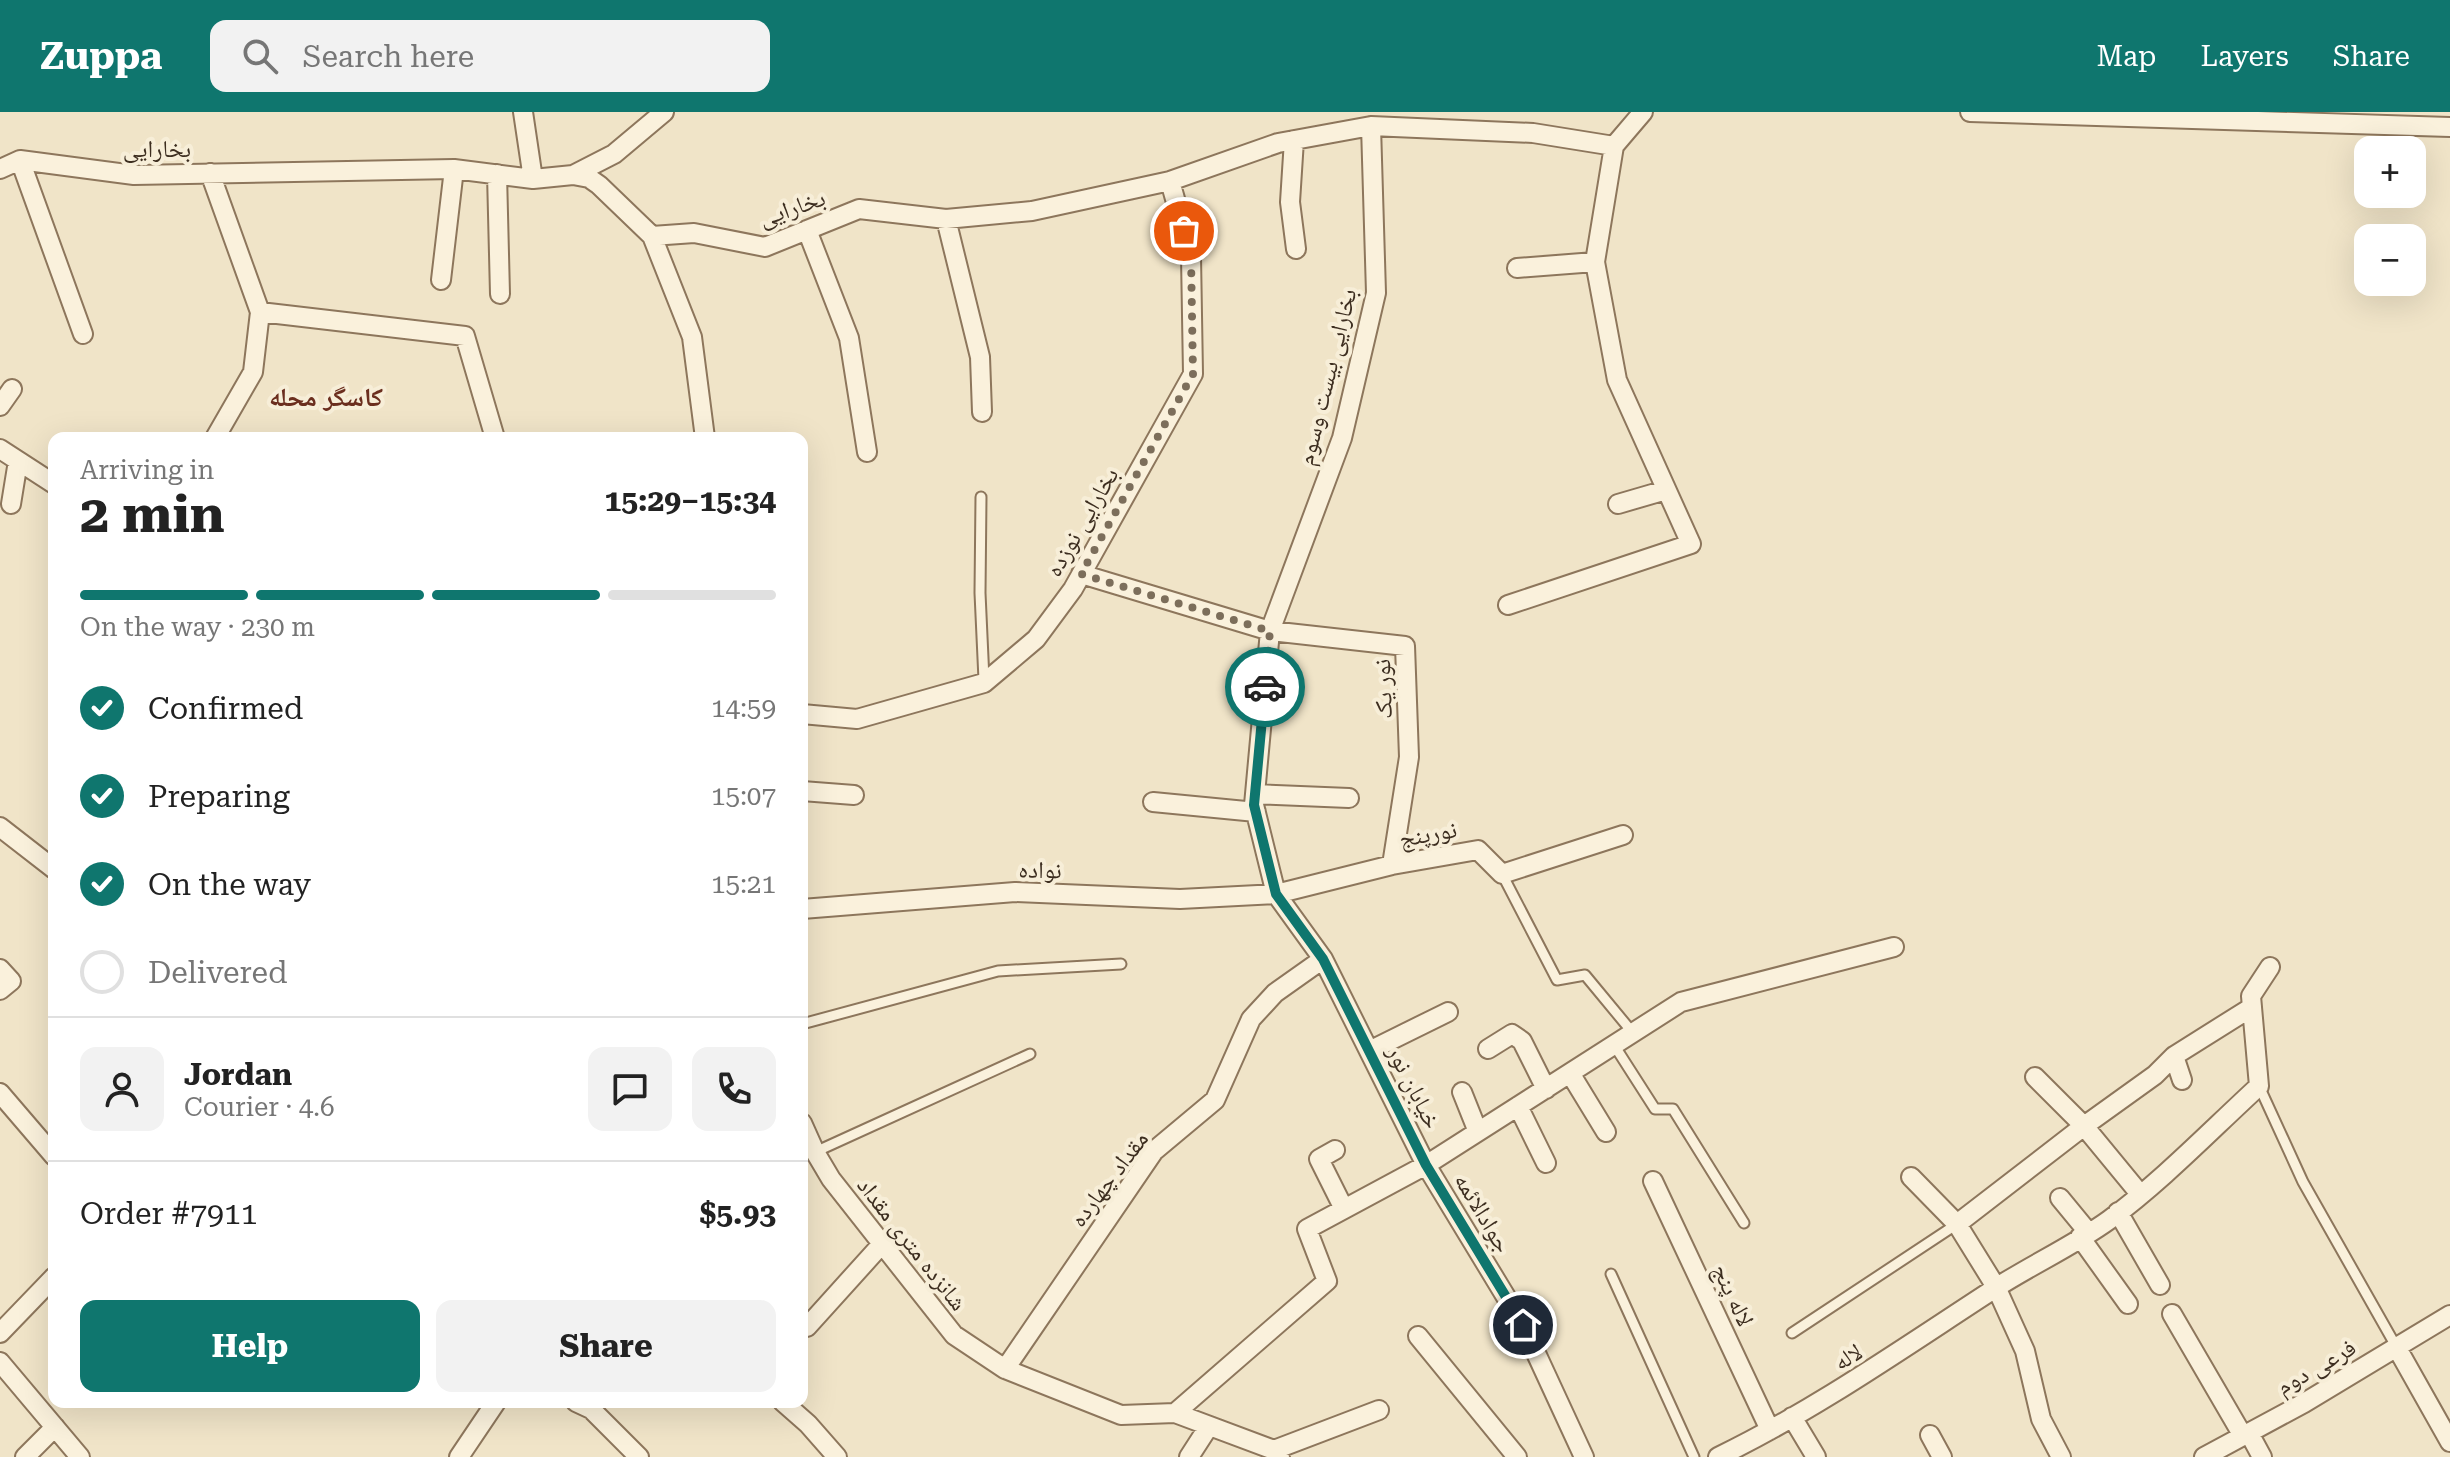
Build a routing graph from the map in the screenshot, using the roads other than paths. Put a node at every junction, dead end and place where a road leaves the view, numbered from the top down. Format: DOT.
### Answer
graph roads {
  1 [pos="523,112"];
  2 [pos="664,112"];
  3 [pos="1643,112"];
  4 [pos="1970,112"];
  5 [pos="1371,126"];
  6 [pos="2450,127"];
  7 [pos="1294,140"];
  8 [pos="1614,146"];
  9 [pos="20,160"];
  10 [pos="0,169"];
  11 [pos="454,169"];
  12 [pos="210,173"];
  13 [pos="497,174"];
  14 [pos="573,175"];
  15 [pos="533,179"];
  16 [pos="1170,181"];
  17 [pos="946,219"];
  18 [pos="807,230"];
  19 [pos="652,236"];
  20 [pos="1296,249"];
  21 [pos="1595,262"];
  22 [pos="1517,268"];
  23 [pos="441,280"];
  24 [pos="500,294"];
  25 [pos="260,312"];
  26 [pos="83,334"];
  27 [pos="12,389"];
  28 [pos="0,406"];
  29 [pos="982,412"];
  30 [pos="218,432"];
  31 [pos="493,432"];
  32 [pos="704,432"];
  33 [pos="0,449"];
  34 [pos="867,452"];
  35 [pos="18,461"];
  36 [pos="48,480"];
  37 [pos="1666,490"];
  38 [pos="981,497"];
  39 [pos="11,504"];
  40 [pos="1618,504"];
  41 [pos="1081,574"];
  42 [pos="1508,605"];
  43 [pos="1270,631"];
  44 [pos="984,683"];
  45 [pos="808,715"];
  46 [pos="808,791"];
  47 [pos="854,795"];
  48 [pos="1349,798"];
  49 [pos="1153,802"];
  50 [pos="1256,803"];
  51 [pos="0,827"];
  52 [pos="1623,835"];
  53 [pos="48,864"];
  54 [pos="1392,865"];
  55 [pos="1502,874"];
  56 [pos="1276,894"];
  57 [pos="808,909"];
  58 [pos="1894,947"];
  59 [pos="1323,959"];
  60 [pos="1121,964"];
  61 [pos="2270,967"];
  62 [pos="0,969"];
  63 [pos="0,990"];
  64 [pos="2252,1007"];
  65 [pos="1448,1012"];
  66 [pos="808,1022"];
  67 [pos="1633,1033"];
  68 [pos="1614,1045"];
  69 [pos="1488,1049"];
  70 [pos="1369,1051"];
  71 [pos="1030,1054"];
  72 [pos="2174,1056"];
  73 [pos="1570,1073"];
  74 [pos="2035,1077"];
  75 [pos="2182,1080"];
  76 [pos="2259,1086"];
  77 [pos="1546,1089"];
  78 [pos="1462,1092"];
  79 [pos="0,1093"];
  80 [pos="1518,1106"];
  81 [pos="2084,1126"];
  82 [pos="1478,1132"];
  83 [pos="1606,1132"];
  84 [pos="808,1136"];
  85 [pos="48,1149"];
  86 [pos="1335,1150"];
  87 [pos="815,1152"];
  88 [pos="1546,1163"];
  89 [pos="1426,1165"];
  90 [pos="1911,1177"];
  91 [pos="1653,1181"];
  92 [pos="2140,1194"];
  93 [pos="2060,1198"];
  94 [pos="1344,1209"];
  95 [pos="2118,1212"];
  96 [pos="1744,1223"];
  97 [pos="1957,1224"];
  98 [pos="2084,1235"];
  99 [pos="881,1245"];
  100 [pos="1611,1274"];
  101 [pos="48,1283"];
  102 [pos="2160,1285"];
  103 [pos="1996,1287"];
  104 [pos="2128,1304"];
  105 [pos="2172,1314"];
  106 [pos="2450,1315"];
  107 [pos="808,1326"];
  108 [pos="0,1333"];
  109 [pos="1792,1333"];
  110 [pos="1418,1336"];
  111 [pos="2397,1348"];
  112 [pos="0,1362"];
  113 [pos="1005,1369"];
  114 [pos="492,1408"];
  115 [pos="587,1408"];
  116 [pos="790,1408"];
  117 [pos="1379,1410"];
  118 [pos="1175,1413"];
  119 [pos="1792,1417"];
  120 [pos="1209,1426"];
  121 [pos="55,1427"];
  122 [pos="1770,1430"];
  123 [pos="2246,1434"];
  124 [pos="1930,1435"];
  125 [pos="2450,1442"];
  126 [pos="1277,1453"];
  127 [pos="25,1457"];
  128 [pos="80,1457"];
  129 [pos="459,1457"];
  130 [pos="639,1457"];
  131 [pos="837,1457"];
  132 [pos="1189,1457"];
  133 [pos="1517,1457"];
  134 [pos="1584,1457"];
  135 [pos="1694,1457"];
  136 [pos="1718,1457"];
  137 [pos="1816,1457"];
  138 [pos="1942,1457"];
  139 [pos="2061,1457"];
  140 [pos="2204,1457"];
  141 [pos="2262,1457"];
  1 -- 15 [label="street"];
  2 -- 14 [label="street"];
  3 -- 8 [label="street"];
  4 -- 6 [label="street"];
  5 -- 7 [label="street, بخارایی"];
  5 -- 8 [label="street, بخارایی"];
  5 -- 43 [label="street, بخارایی بیست وسوم"];
  7 -- 16 [label="street, بخارایی"];
  7 -- 20 [label="street"];
  8 -- 21 [label="street"];
  9 -- 10 [label="street"];
  9 -- 12 [label="street, بخارایی"];
  9 -- 26 [label="street"];
  11 -- 12 [label="street, بخارایی"];
  11 -- 13 [label="street, بخارایی"];
  11 -- 23 [label="street"];
  12 -- 25 [label="street"];
  13 -- 15 [label="street, بخارایی"];
  13 -- 24 [label="street"];
  14 -- 15 [label="street, بخارایی"];
  14 -- 19 [label="street"];
  16 -- 17 [label="street, بخارایی"];
  16 -- 41 [label="street, بخارایی نوزده"];
  17 -- 18 [label="street, بخارایی"];
  17 -- 29 [label="street"];
  18 -- 19 [label="street, بخارایی"];
  18 -- 34 [label="street"];
  19 -- 32 [label="street"];
  21 -- 22 [label="street"];
  21 -- 37 [label="street"];
  25 -- 30 [label="street"];
  25 -- 31 [label="street"];
  27 -- 28 [label="street"];
  33 -- 35 [label="street"];
  35 -- 36 [label="street"];
  35 -- 39 [label="street"];
  37 -- 40 [label="street"];
  37 -- 42 [label="street"];
  38 -- 44 [label="lane"];
  41 -- 43 [label="street"];
  41 -- 44 [label="street, بخارایی نوزده"];
  43 -- 50 [label="street, خیابان نور"];
  43 -- 54 [label="street, نور یک"];
  44 -- 45 [label="street, بخارایی نوزده"];
  46 -- 47 [label="street"];
  48 -- 50 [label="street"];
  49 -- 50 [label="street"];
  50 -- 56 [label="street, خیابان نور"];
  51 -- 53 [label="street"];
  52 -- 55 [label="street"];
  54 -- 55 [label="street, نورپنج"];
  54 -- 56 [label="street, نورپنج"];
  55 -- 67 [label="lane"];
  56 -- 57 [label="street, نواده"];
  56 -- 59 [label="street, خیابان نور"];
  58 -- 67 [label="street, خیابان نور"];
  59 -- 70 [label="street, خیابان نور"];
  59 -- 113 [label="street, مقداد چهارده"];
  60 -- 66 [label="lane"];
  61 -- 64 [label="street"];
  62 -- 63 [label="street"];
  64 -- 72 [label="street"];
  64 -- 76 [label="street"];
  65 -- 70 [label="street"];
  67 -- 68 [label="street, خیابان نور"];
  68 -- 73 [label="street, خیابان نور"];
  68 -- 96 [label="lane"];
  69 -- 77 [label="street"];
  70 -- 89 [label="street, خیابان نور"];
  71 -- 87 [label="lane"];
  72 -- 75 [label="street"];
  72 -- 81 [label="street"];
  73 -- 77 [label="street, خیابان نور"];
  73 -- 83 [label="street"];
  74 -- 81 [label="street"];
  76 -- 92 [label="street, لاله"];
  76 -- 111 [label="lane"];
  77 -- 80 [label="street, خیابان نور"];
  78 -- 82 [label="street"];
  79 -- 85 [label="street"];
  80 -- 82 [label="street, خیابان نور"];
  80 -- 88 [label="street"];
  81 -- 92 [label="street"];
  81 -- 97 [label="street"];
  82 -- 89 [label="street, خیابان نور"];
  84 -- 87 [label="street, شانزده متری مقداد"];
  86 -- 94 [label="street"];
  87 -- 99 [label="street, شانزده متری مقداد"];
  89 -- 94 [label="street"];
  89 -- 134 [label="street, جوادالائمه"];
  90 -- 97 [label="street"];
  91 -- 122 [label="street, لاله پنج"];
  92 -- 95 [label="street, لاله"];
  93 -- 98 [label="street"];
  94 -- 118 [label="street"];
  95 -- 98 [label="street, لاله"];
  95 -- 102 [label="street"];
  97 -- 103 [label="street"];
  97 -- 109 [label="lane"];
  98 -- 103 [label="street, لاله"];
  98 -- 104 [label="street"];
  99 -- 107 [label="street"];
  99 -- 113 [label="street, شانزده متری مقداد"];
  100 -- 135 [label="lane"];
  101 -- 108 [label="street"];
  103 -- 119 [label="street, لاله"];
  103 -- 139 [label="street"];
  105 -- 123 [label="street"];
  106 -- 111 [label="street, فرعی دوم"];
  110 -- 133 [label="street"];
  111 -- 123 [label="street, فرعی دوم"];
  111 -- 125 [label="street"];
  112 -- 121 [label="street"];
  113 -- 118 [label="street, شانزده متری مقداد"];
  114 -- 129 [label="street"];
  115 -- 130 [label="street"];
  116 -- 131 [label="street"];
  117 -- 126 [label="street"];
  118 -- 120 [label="street, شانزده متری مقداد"];
  119 -- 122 [label="street, لاله"];
  119 -- 137 [label="street"];
  120 -- 126 [label="street, شانزده متری مقداد"];
  120 -- 132 [label="street"];
  121 -- 127 [label="street"];
  121 -- 128 [label="street"];
  122 -- 136 [label="street, لاله"];
  123 -- 140 [label="street, فرعی دوم"];
  123 -- 141 [label="street"];
  124 -- 138 [label="street"];
}
